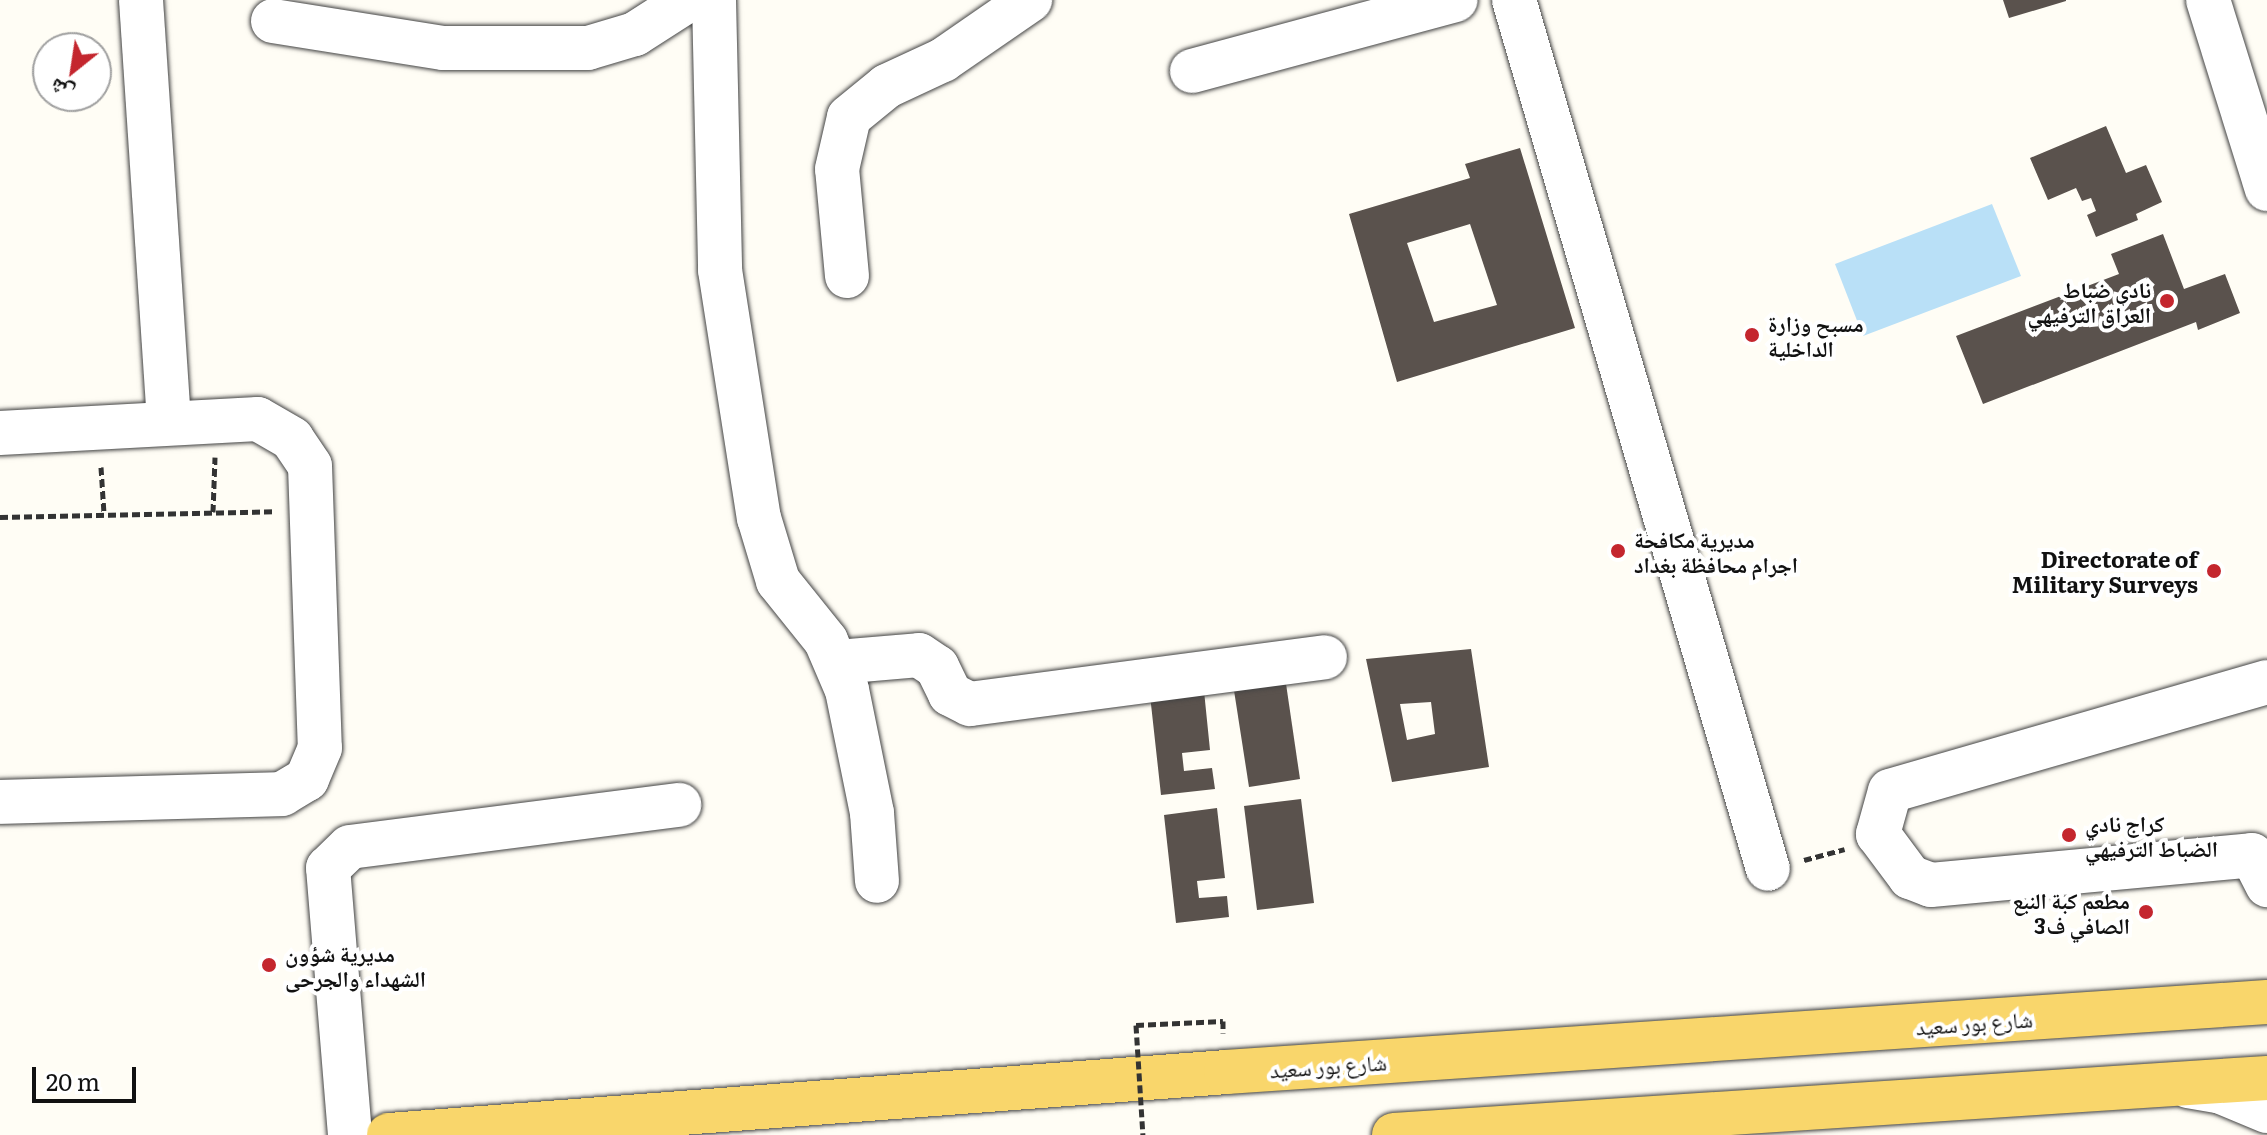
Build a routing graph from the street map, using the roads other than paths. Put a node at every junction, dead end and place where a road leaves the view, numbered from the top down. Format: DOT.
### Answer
graph roads {
  1 [pos="141,0"];
  2 [pos="688,0"];
  3 [pos="714,0"];
  4 [pos="1030,0"];
  5 [pos="1456,0"];
  6 [pos="1514,0"];
  7 [pos="2208,0"];
  8 [pos="273,21"];
  9 [pos="1192,71"];
  10 [pos="2265,178"];
  11 [pos="847,276"];
  12 [pos="169,422"];
  13 [pos="0,433"];
  14 [pos="1325,657"];
  15 [pos="838,662"];
  16 [pos="2267,682"];
  17 [pos="0,802"];
  18 [pos="679,805"];
  19 [pos="2262,862"];
  20 [pos="1768,869"];
  21 [pos="877,881"];
  22 [pos="2267,1002"];
  23 [pos="2267,1078"];
  24 [pos="2170,1083"];
  25 [pos="2267,1111"];
  26 [pos="1554,1130"];
  27 [pos="350,1135"];
  28 [pos="389,1135"];
  29 [pos="1394,1135"];
  1 -- 12 [label="street"];
  2 -- 8 [label="street"];
  3 -- 15 [label="street"];
  4 -- 11 [label="street"];
  5 -- 9 [label="street"];
  6 -- 20 [label="street"];
  7 -- 10 [label="street"];
  12 -- 13 [label="street"];
  12 -- 17 [label="street"];
  14 -- 15 [label="street"];
  15 -- 21 [label="street"];
  16 -- 19 [label="street"];
  18 -- 27 [label="street"];
  22 -- 28 [label="main road, شارع بور سعيد"];
  23 -- 24 [label="main road"];
  24 -- 25 [label="street"];
  24 -- 26 [label="main road"];
  26 -- 29 [label="main road"];
}
